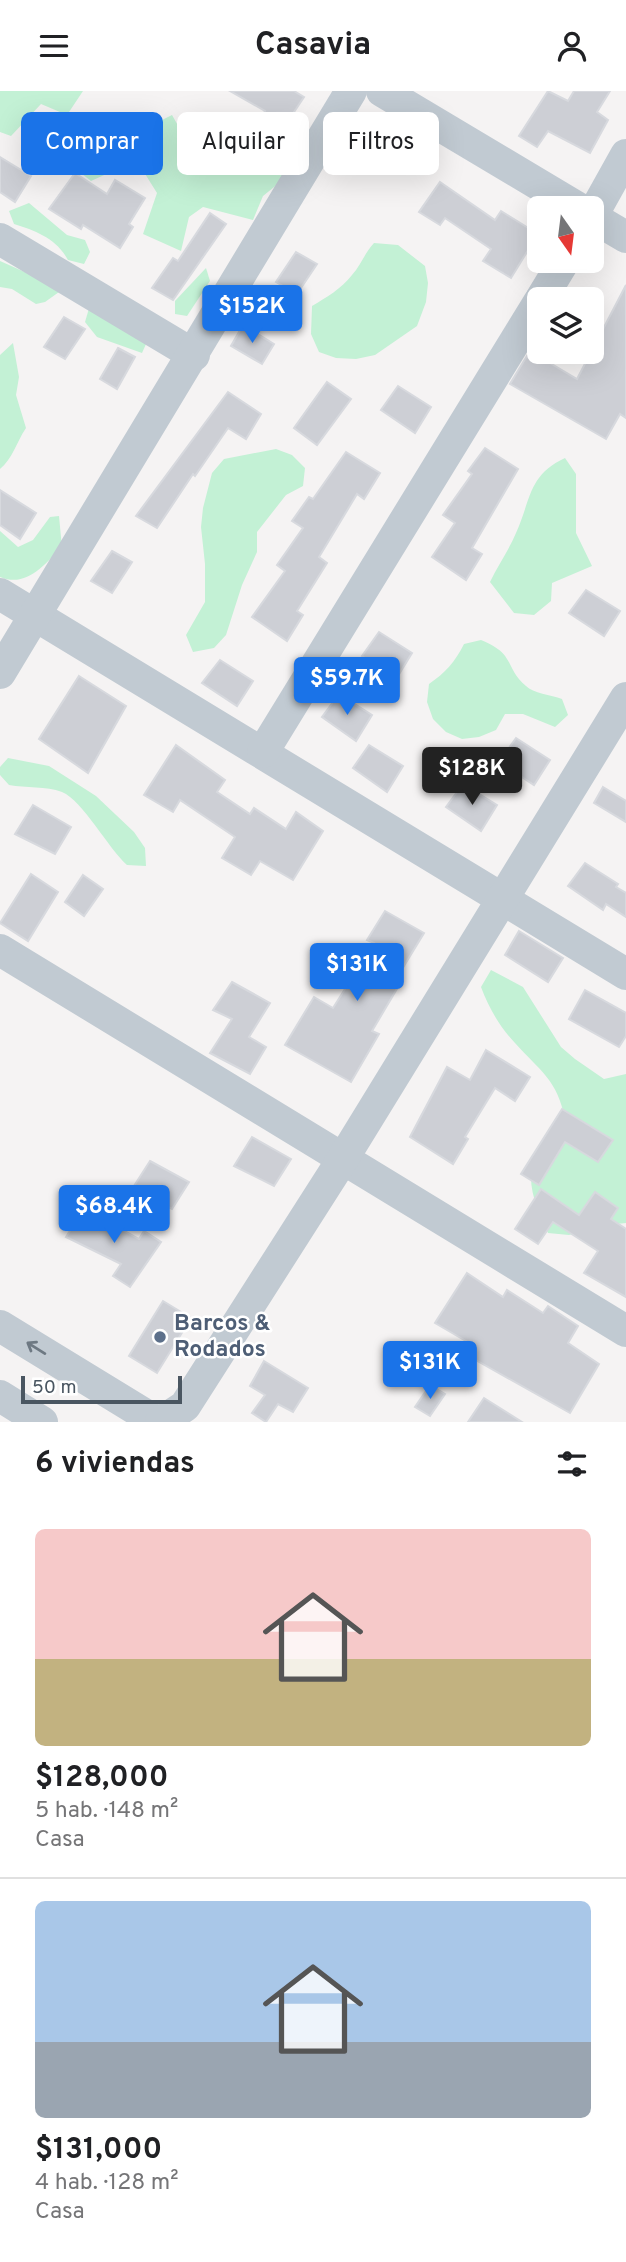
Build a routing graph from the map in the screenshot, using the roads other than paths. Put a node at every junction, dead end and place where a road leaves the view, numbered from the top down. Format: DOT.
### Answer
graph roads {
  1 [pos="351,91"];
  2 [pos="382,91"];
  3 [pos="626,155"];
  4 [pos="558,196"];
  5 [pos="603,196"];
  6 [pos="604,223"];
  7 [pos="626,237"];
  8 [pos="0,239"];
  9 [pos="527,322"];
  10 [pos="194,355"];
  11 [pos="0,594"];
  12 [pos="35,615"];
  13 [pos="0,673"];
  14 [pos="626,698"];
  15 [pos="263,752"];
  16 [pos="503,899"];
  17 [pos="0,950"];
  18 [pos="626,974"];
  19 [pos="344,1157"];
  20 [pos="0,1326"];
  21 [pos="626,1331"];
  22 [pos="0,1397"];
  23 [pos="172,1418"];
  24 [pos="42,1422"];
  1 -- 10 [label="street"];
  2 -- 4 [label="street"];
  3 -- 5 [label="street"];
  6 -- 7 [label="street"];
  8 -- 10 [label="street"];
  9 -- 15 [label="street"];
  10 -- 12 [label="street"];
  11 -- 12 [label="street"];
  12 -- 13 [label="street"];
  12 -- 15 [label="street"];
  14 -- 16 [label="street"];
  15 -- 16 [label="street"];
  16 -- 18 [label="street"];
  16 -- 19 [label="street"];
  17 -- 19 [label="street"];
  19 -- 21 [label="street"];
  19 -- 23 [label="street"];
  23 -- 20 [label="street, one-way"];
  22 -- 24 [label="street"];
}
